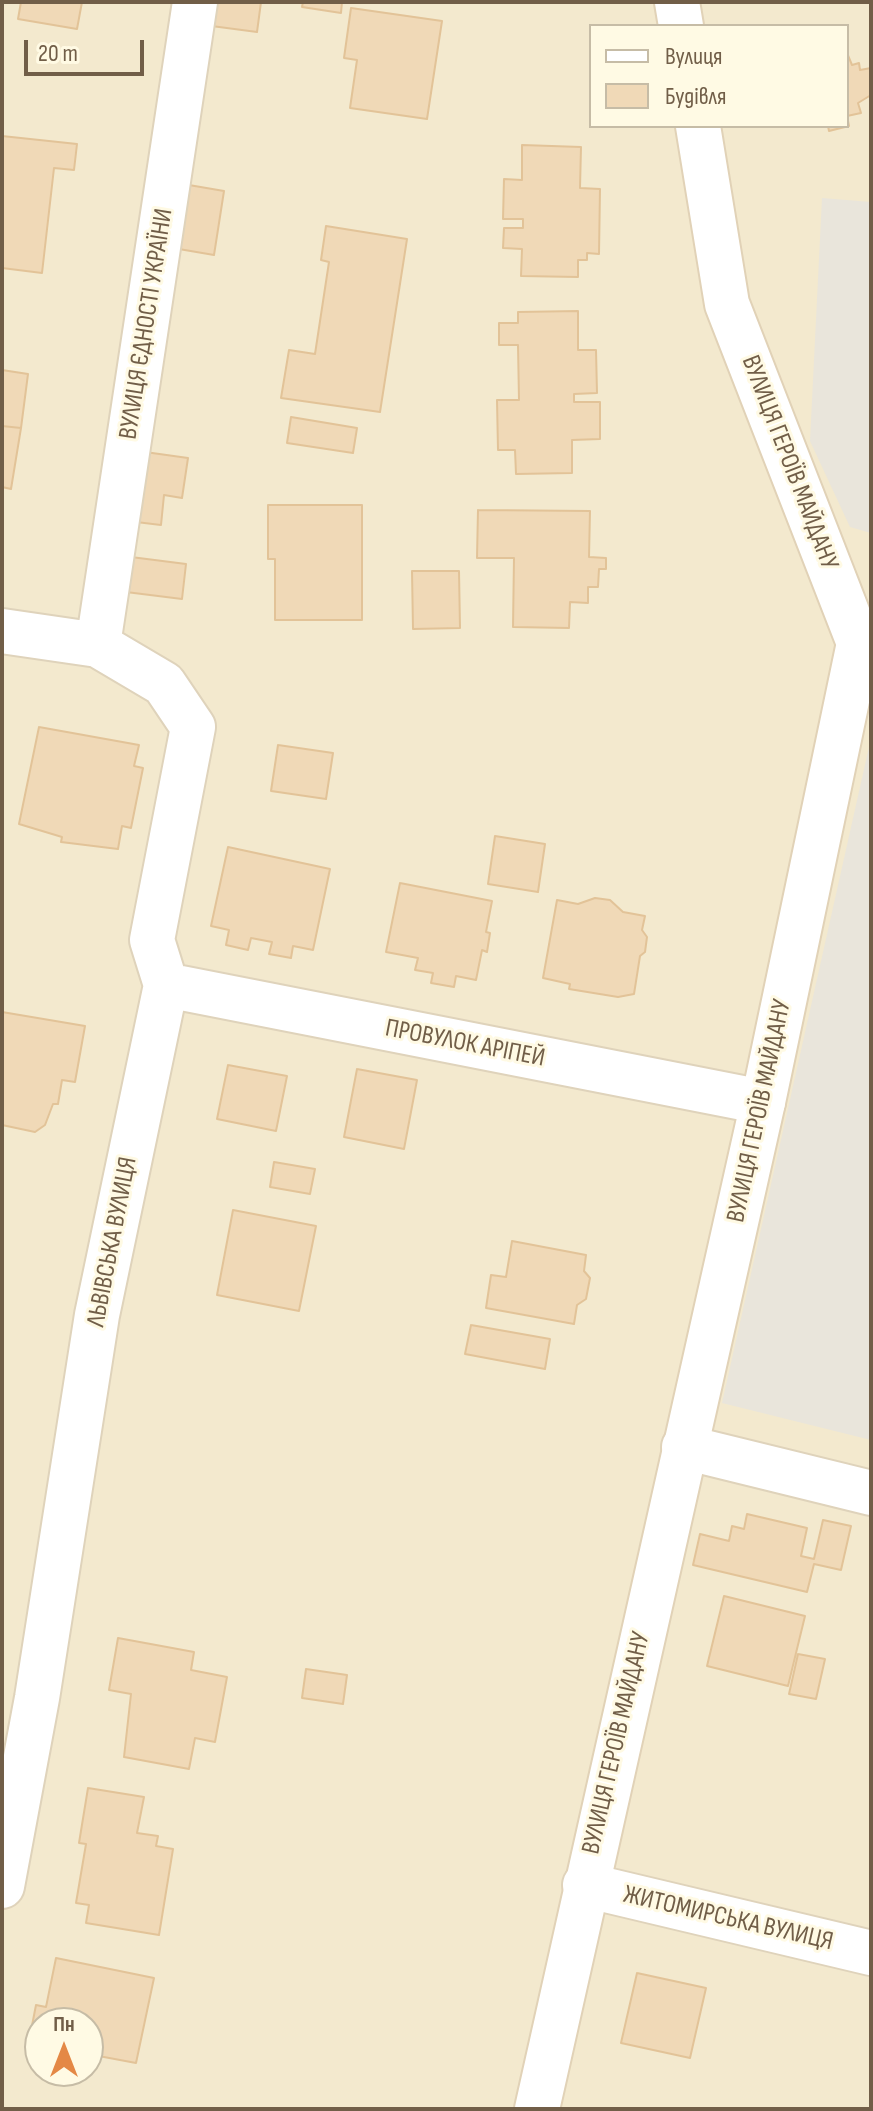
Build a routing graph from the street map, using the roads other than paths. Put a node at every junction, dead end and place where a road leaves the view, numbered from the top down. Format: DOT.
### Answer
graph roads {
  1 [pos="195,2"];
  2 [pos="677,2"];
  3 [pos="681,24"];
  4 [pos="698,128"];
  5 [pos="2,631"];
  6 [pos="98,645"];
  7 [pos="166,985"];
  8 [pos="763,1102"];
  9 [pos="684,1447"];
  10 [pos="871,1493"];
  11 [pos="585,1885"];
  12 [pos="2,1886"];
  13 [pos="871,1953"];
  14 [pos="537,2109"];
  1 -- 6 [label="street, ВУЛИЦЯ ЄДНОСТІ УКРАЇНИ"];
  2 -- 3 [label="street"];
  4 -- 8 [label="street, ВУЛИЦЯ ГЕРОЇВ МАЙДАНУ"];
  5 -- 6 [label="street"];
  6 -- 7 [label="street, ЛЬВІВСЬКА ВУЛИЦЯ"];
  7 -- 8 [label="street, ПРОВУЛОК АРІПЕЙ"];
  7 -- 12 [label="street, ЛЬВІВСЬКА ВУЛИЦЯ"];
  8 -- 9 [label="street, ВУЛИЦЯ ГЕРОЇВ МАЙДАНУ"];
  9 -- 10 [label="street"];
  9 -- 11 [label="street, ВУЛИЦЯ ГЕРОЇВ МАЙДАНУ"];
  11 -- 13 [label="street, ЖИТОМИРСЬКА ВУЛИЦЯ"];
  11 -- 14 [label="street, ВУЛИЦЯ ГЕРОЇВ МАЙДАНУ"];
}
